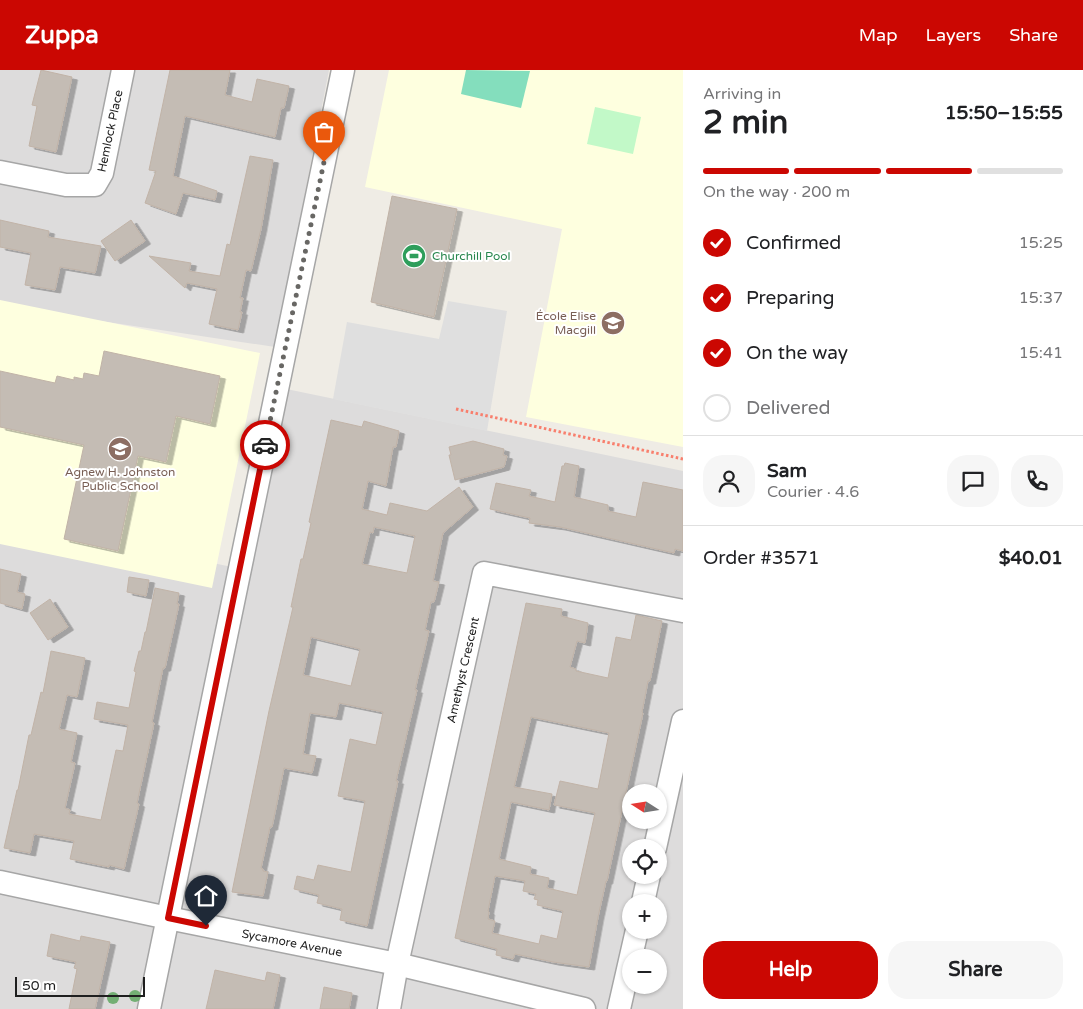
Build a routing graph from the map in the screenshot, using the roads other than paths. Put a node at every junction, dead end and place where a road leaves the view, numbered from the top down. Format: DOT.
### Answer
graph roads {
  1 [pos="123,70"];
  2 [pos="343,70"];
  3 [pos="0,172"];
  4 [pos="683,611"];
  5 [pos="683,722"];
  6 [pos="657,839"];
  7 [pos="0,882"];
  8 [pos="168,918"];
  9 [pos="635,939"];
  10 [pos="397,964"];
  11 [pos="149,1009"];
  12 [pos="389,1009"];
  13 [pos="584,1009"];
  14 [pos="619,1009"];
  1 -- 3 [label="street, Hemlock Place"];
  2 -- 8 [label="street"];
  4 -- 10 [label="street, Amethyst Crescent"];
  5 -- 6 [label="street"];
  7 -- 8 [label="street, Sycamore Avenue"];
  8 -- 10 [label="street, Sycamore Avenue"];
  8 -- 11 [label="street"];
  9 -- 14 [label="street"];
  10 -- 12 [label="street"];
  10 -- 13 [label="street, Sycamore Avenue"];
}
